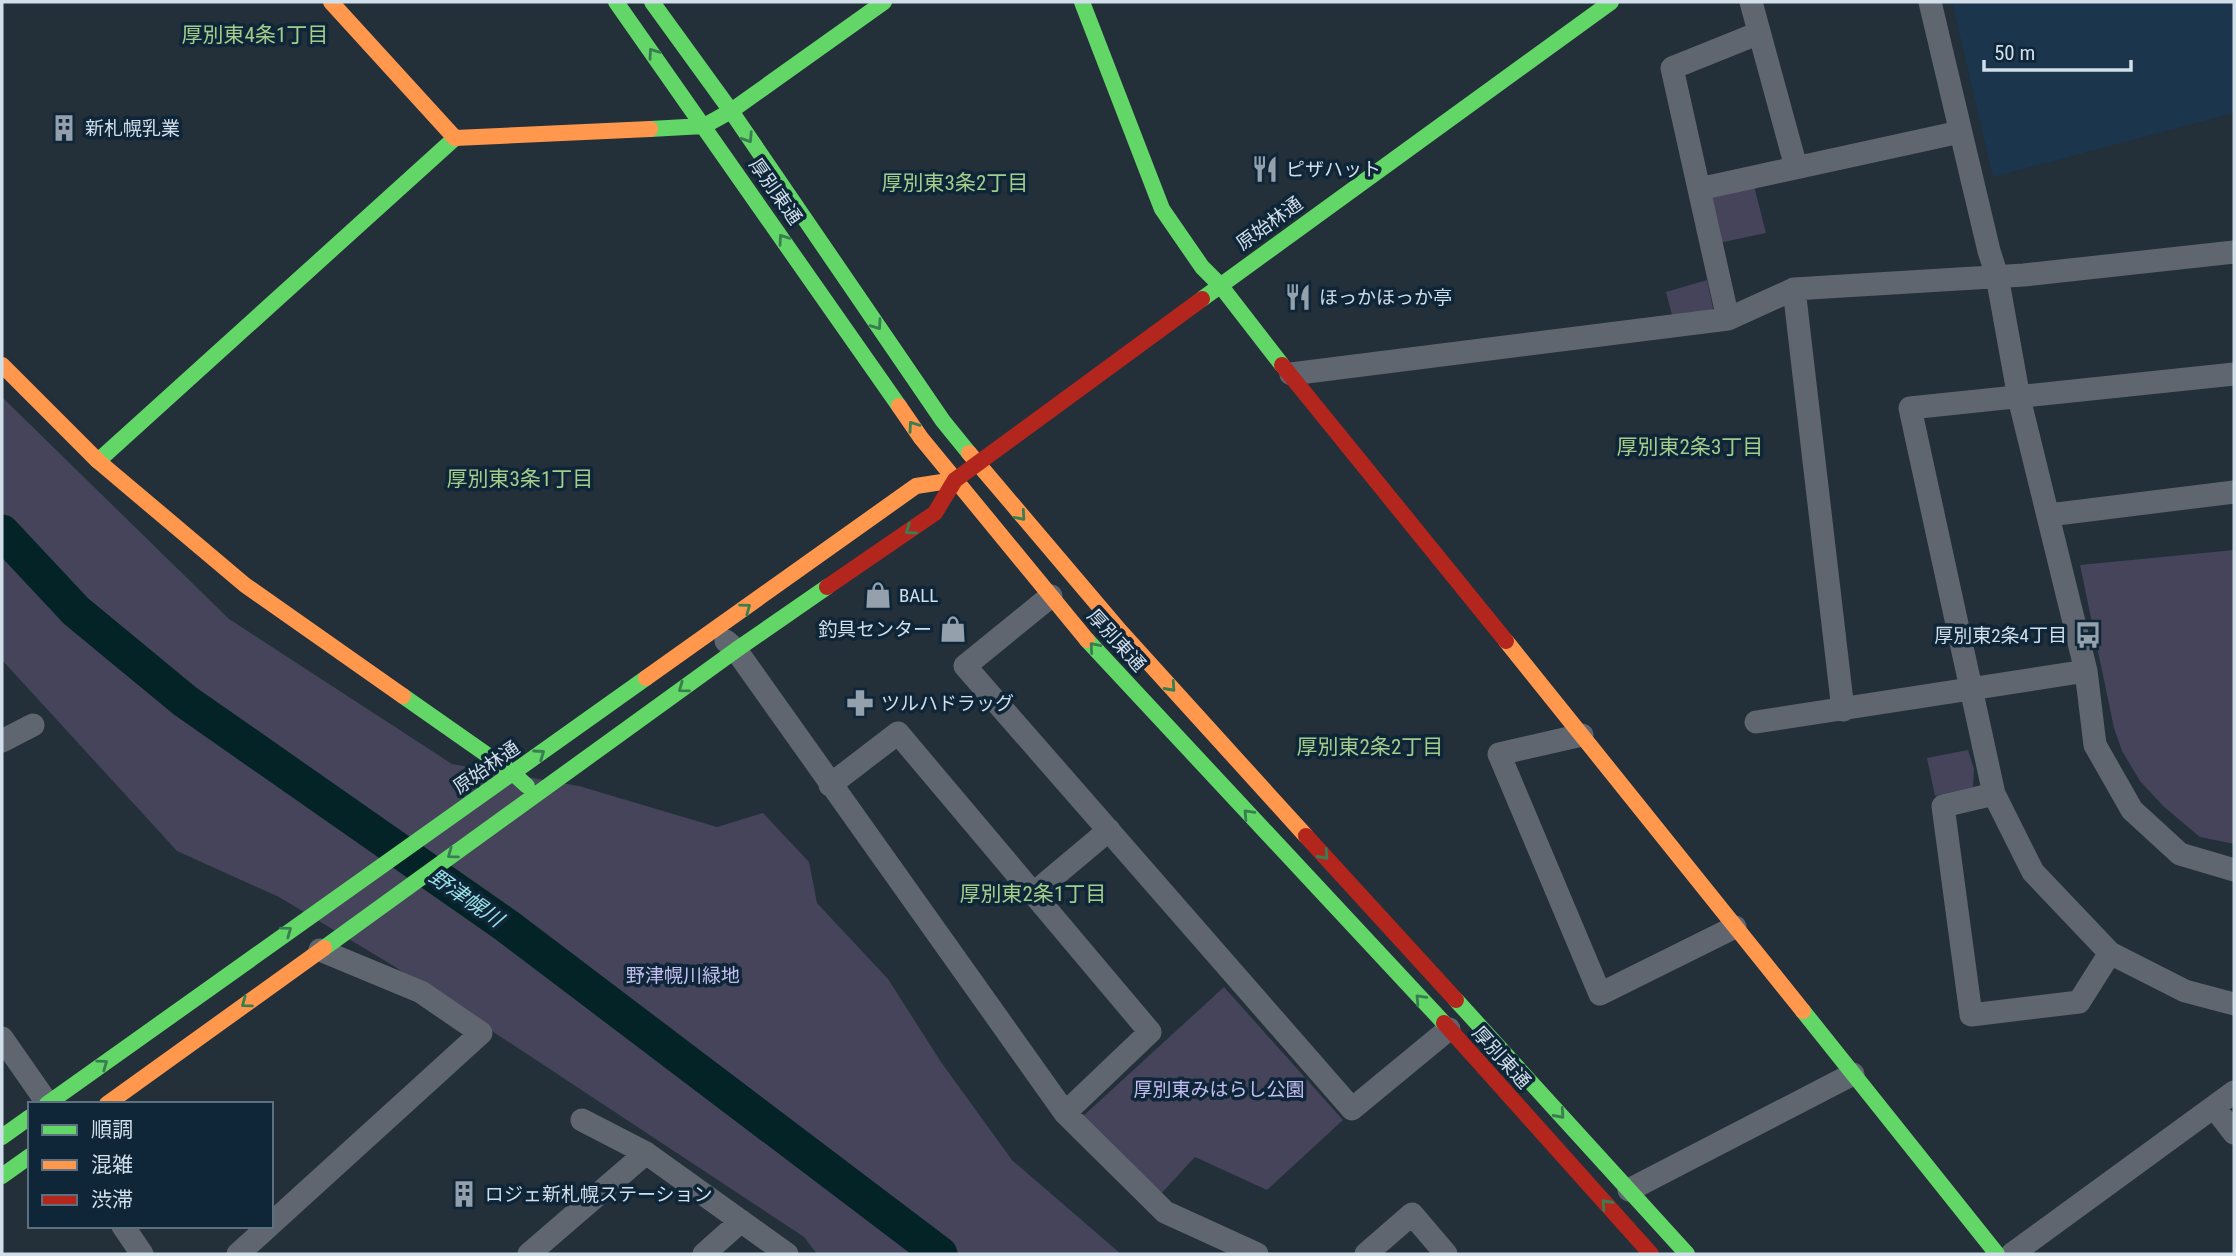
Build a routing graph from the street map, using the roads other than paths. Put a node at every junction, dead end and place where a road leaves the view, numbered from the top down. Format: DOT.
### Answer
graph roads {
  1 [pos="331,2"];
  2 [pos="616,2"];
  3 [pos="652,2"];
  4 [pos="884,2"];
  5 [pos="1083,2"];
  6 [pos="1611,2"];
  7 [pos="1751,2"];
  8 [pos="1930,2"];
  9 [pos="1759,33"];
  10 [pos="731,111"];
  11 [pos="704,126"];
  12 [pos="1960,132"];
  13 [pos="454,138"];
  14 [pos="1796,167"];
  15 [pos="1699,189"];
  16 [pos="2234,252"];
  17 [pos="1997,276"];
  18 [pos="1220,285"];
  19 [pos="1794,289"];
  20 [pos="1728,319"];
  21 [pos="2,365"];
  22 [pos="1292,374"];
  23 [pos="2234,374"];
  24 [pos="2020,398"];
  25 [pos="97,461"];
  26 [pos="978,463"];
  27 [pos="955,480"];
  28 [pos="2234,492"];
  29 [pos="2049,515"];
  30 [pos="1051,597"];
  31 [pos="715,631"];
  32 [pos="736,650"];
  33 [pos="2086,671"];
  34 [pos="1971,688"];
  35 [pos="1843,710"];
  36 [pos="1756,722"];
  37 [pos="33,725"];
  38 [pos="1582,735"];
  39 [pos="2,741"];
  40 [pos="513,773"];
  41 [pos="830,785"];
  42 [pos="536,794"];
  43 [pos="1994,794"];
  44 [pos="1109,830"];
  45 [pos="2234,870"];
  46 [pos="1034,893"];
  47 [pos="1735,927"];
  48 [pos="320,950"];
  49 [pos="2110,953"];
  50 [pos="2234,1004"];
  51 [pos="1449,1030"];
  52 [pos="2,1038"];
  53 [pos="1853,1074"];
  54 [pos="2234,1092"];
  55 [pos="47,1102"];
  56 [pos="51,1102"];
  57 [pos="110,1102"];
  58 [pos="2214,1107"];
  59 [pos="1065,1113"];
  60 [pos="28,1118"];
  61 [pos="582,1120"];
  62 [pos="2234,1133"];
  63 [pos="2,1137"];
  64 [pos="646,1153"];
  65 [pos="28,1158"];
  66 [pos="2,1177"];
  67 [pos="1629,1190"];
  68 [pos="273,1222"];
  69 [pos="741,1222"];
  70 [pos="125,1228"];
  71 [pos="267,1228"];
  72 [pos="142,1254"];
  73 [pos="239,1254"];
  74 [pos="529,1254"];
  75 [pos="704,1254"];
  76 [pos="787,1254"];
  77 [pos="1257,1254"];
  78 [pos="1366,1254"];
  79 [pos="1446,1254"];
  80 [pos="1651,1254"];
  81 [pos="1686,1254"];
  82 [pos="1997,1254"];
  83 [pos="2012,1254"];
  1 -- 13 [label="street"];
  11 -- 2 [label="street, 厚別東通, one-way"];
  3 -- 10 [label="street, 厚別東通"];
  4 -- 10 [label="street"];
  5 -- 18 [label="street"];
  6 -- 18 [label="street, 原始林通"];
  7 -- 9 [label="street"];
  8 -- 12 [label="street"];
  9 -- 14 [label="street"];
  9 -- 15 [label="street"];
  10 -- 11 [label="street"];
  10 -- 26 [label="street, 厚別東通, one-way"];
  11 -- 13 [label="street"];
  27 -- 11 [label="street, 厚別東通, one-way"];
  12 -- 14 [label="street"];
  12 -- 17 [label="street"];
  13 -- 25 [label="street"];
  14 -- 15 [label="street"];
  15 -- 20 [label="street"];
  16 -- 17 [label="street"];
  17 -- 19 [label="street"];
  17 -- 24 [label="street"];
  18 -- 22 [label="street"];
  18 -- 26 [label="street, 原始林通"];
  19 -- 20 [label="street"];
  19 -- 35 [label="street"];
  20 -- 22 [label="street"];
  21 -- 25 [label="street"];
  22 -- 38 [label="street"];
  23 -- 24 [label="street"];
  24 -- 29 [label="street"];
  24 -- 34 [label="street"];
  25 -- 40 [label="street"];
  26 -- 27 [label="street, 原始林通"];
  26 -- 67 [label="street, 厚別東通, one-way"];
  27 -- 30 [label="street, 厚別東通"];
  31 -- 27 [label="street, 原始林通, one-way"];
  27 -- 32 [label="street, 原始林通, one-way"];
  28 -- 29 [label="street"];
  29 -- 33 [label="street"];
  30 -- 44 [label="street"];
  51 -- 30 [label="street, 厚別東通, one-way"];
  31 -- 32 [label="street"];
  40 -- 31 [label="street, 原始林通, one-way"];
  32 -- 41 [label="street"];
  32 -- 42 [label="street, 原始林通, one-way"];
  33 -- 34 [label="street"];
  33 -- 45 [label="street"];
  34 -- 35 [label="street"];
  34 -- 43 [label="street"];
  35 -- 36 [label="street"];
  37 -- 39 [label="street"];
  38 -- 47 [label="street"];
  38 -- 47 [label="street"];
  40 -- 42 [label="street"];
  56 -- 40 [label="street, 原始林通, one-way"];
  41 -- 46 [label="street"];
  41 -- 59 [label="street"];
  42 -- 48 [label="street, 原始林通, one-way"];
  43 -- 49 [label="street"];
  43 -- 49 [label="street"];
  44 -- 46 [label="street"];
  44 -- 51 [label="street"];
  46 -- 59 [label="street"];
  47 -- 53 [label="street"];
  48 -- 57 [label="street, 原始林通, one-way"];
  48 -- 68 [label="street"];
  49 -- 50 [label="street"];
  80 -- 51 [label="street, 厚別東通, one-way"];
  52 -- 55 [label="street"];
  53 -- 67 [label="street"];
  53 -- 82 [label="street"];
  54 -- 58 [label="street"];
  58 -- 62 [label="street"];
  58 -- 83 [label="street"];
  59 -- 77 [label="street"];
  60 -- 63 [label="street"];
  61 -- 64 [label="street"];
  64 -- 69 [label="street"];
  64 -- 74 [label="street"];
  65 -- 66 [label="street"];
  67 -- 81 [label="street, 厚別東通"];
  69 -- 75 [label="street"];
  69 -- 76 [label="street"];
  70 -- 72 [label="street"];
  71 -- 73 [label="street"];
  78 -- 79 [label="street"];
}
